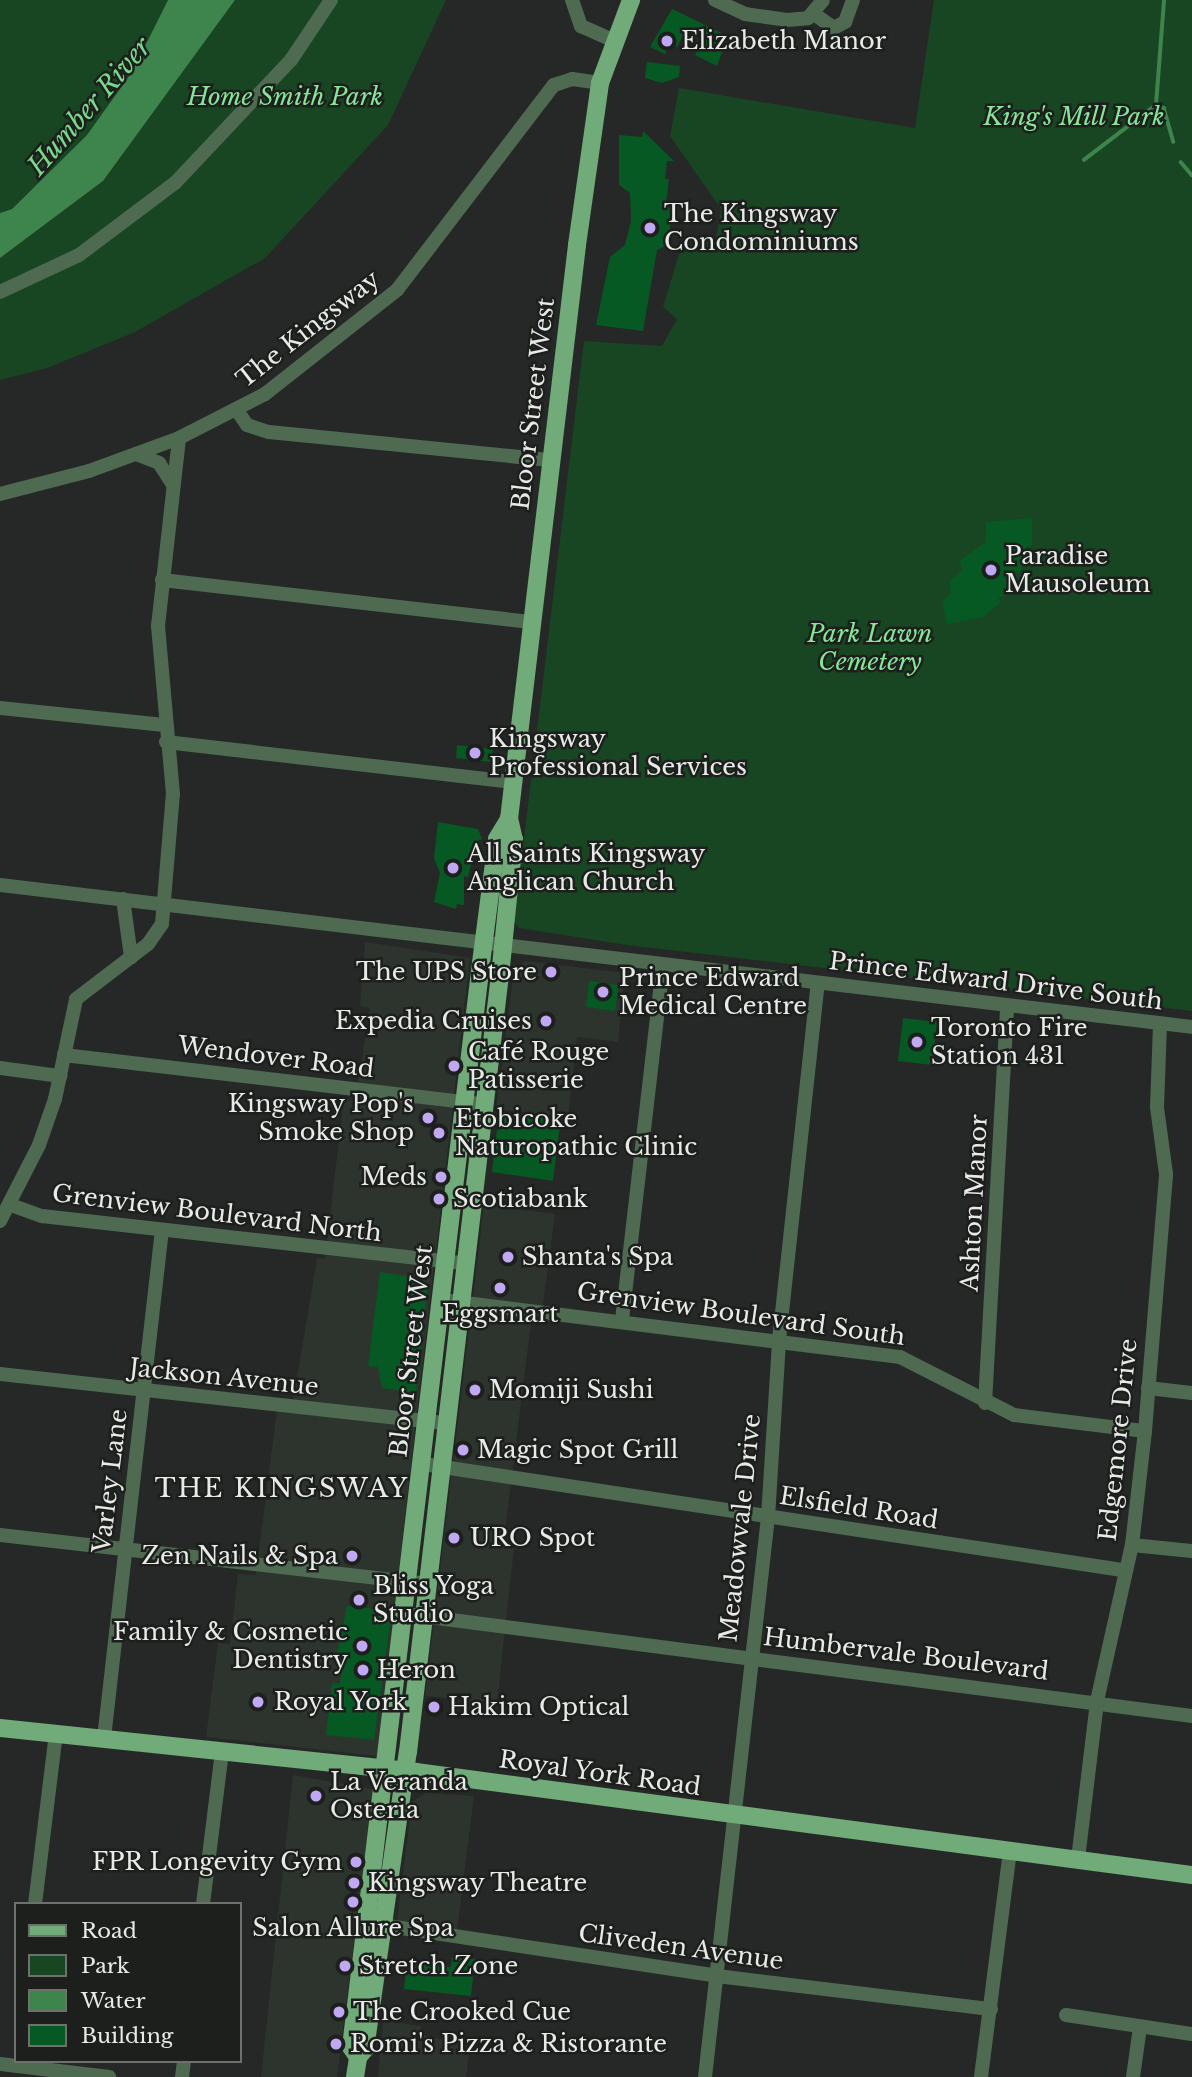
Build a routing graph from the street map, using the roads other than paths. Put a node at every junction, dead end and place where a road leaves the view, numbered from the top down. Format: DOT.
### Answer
graph roads {
  1 [pos="331,0"];
  2 [pos="572,0"];
  3 [pos="631,0"];
  4 [pos="715,0"];
  5 [pos="823,0"];
  6 [pos="853,0"];
  7 [pos="814,14"];
  8 [pos="613,40"];
  9 [pos="600,83"];
  10 [pos="0,292"];
  11 [pos="238,412"];
  12 [pos="179,438"];
  13 [pos="136,454"];
  14 [pos="551,460"];
  15 [pos="172,483"];
  16 [pos="0,494"];
  17 [pos="162,580"];
  18 [pos="531,622"];
  19 [pos="0,708"];
  20 [pos="164,725"];
  21 [pos="166,742"];
  22 [pos="513,782"];
  23 [pos="509,819"];
  24 [pos="0,885"];
  25 [pos="123,899"];
  26 [pos="166,904"];
  27 [pos="484,940"];
  28 [pos="503,943"];
  29 [pos="131,957"];
  30 [pos="663,965"];
  31 [pos="818,982"];
  32 [pos="1007,1006"];
  33 [pos="1160,1024"];
  34 [pos="1192,1027"];
  35 [pos="64,1055"];
  36 [pos="0,1068"];
  37 [pos="60,1076"];
  38 [pos="474,1103"];
  39 [pos="11,1205"];
  40 [pos="0,1221"];
  41 [pos="162,1230"];
  42 [pos="454,1262"];
  43 [pos="450,1301"];
  44 [pos="622,1320"];
  45 [pos="779,1340"];
  46 [pos="0,1374"];
  47 [pos="1148,1388"];
  48 [pos="143,1391"];
  49 [pos="1192,1393"];
  50 [pos="985,1403"];
  51 [pos="435,1422"];
  52 [pos="1144,1431"];
  53 [pos="430,1465"];
  54 [pos="768,1517"];
  55 [pos="0,1535"];
  56 [pos="1132,1545"];
  57 [pos="125,1549"];
  58 [pos="1192,1551"];
  59 [pos="1122,1570"];
  60 [pos="416,1582"];
  61 [pos="414,1615"];
  62 [pos="750,1657"];
  63 [pos="1097,1701"];
  64 [pos="1192,1716"];
  65 [pos="0,1728"];
  66 [pos="56,1734"];
  67 [pos="104,1738"];
  68 [pos="222,1752"];
  69 [pos="386,1769"];
  70 [pos="405,1771"];
  71 [pos="734,1815"];
  72 [pos="1010,1851"];
  73 [pos="1079,1859"];
  74 [pos="1192,1875"];
  75 [pos="35,1902"];
  76 [pos="203,1902"];
  77 [pos="375,1924"];
  78 [pos="717,1976"];
  79 [pos="990,2009"];
  80 [pos="1066,2015"];
  81 [pos="1140,2027"];
  82 [pos="1192,2034"];
  83 [pos="11,2066"];
  84 [pos="109,2077"];
  85 [pos="355,2077"];
  86 [pos="705,2077"];
  87 [pos="981,2077"];
  88 [pos="1133,2077"];
  1 -- 10 [label="street"];
  2 -- 8 [label="street"];
  3 -- 8 [label="main road, Bloor Street West"];
  4 -- 7 [label="street"];
  5 -- 7 [label="street"];
  6 -- 7 [label="street"];
  8 -- 9 [label="main road, Bloor Street West"];
  9 -- 11 [label="street, The Kingsway"];
  9 -- 14 [label="main road, Bloor Street West"];
  11 -- 12 [label="street, The Kingsway"];
  11 -- 14 [label="street"];
  12 -- 13 [label="street, The Kingsway"];
  12 -- 15 [label="street"];
  13 -- 15 [label="street"];
  13 -- 16 [label="street, The Kingsway"];
  14 -- 18 [label="main road, Bloor Street West"];
  15 -- 17 [label="street"];
  17 -- 18 [label="street"];
  17 -- 20 [label="street"];
  18 -- 22 [label="main road, Bloor Street West"];
  19 -- 20 [label="street"];
  20 -- 21 [label="street"];
  21 -- 22 [label="street"];
  21 -- 26 [label="street"];
  22 -- 23 [label="main road, Bloor Street West"];
  23 -- 27 [label="main road, Bloor Street West"];
  23 -- 28 [label="main road, Bloor Street West"];
  24 -- 25 [label="street, Prince Edward Drive South"];
  25 -- 26 [label="street, Prince Edward Drive South"];
  25 -- 29 [label="street"];
  26 -- 27 [label="street, Prince Edward Drive South"];
  26 -- 29 [label="street"];
  27 -- 28 [label="street, Prince Edward Drive South"];
  27 -- 38 [label="main road, Bloor Street West"];
  28 -- 30 [label="street, Prince Edward Drive South"];
  28 -- 38 [label="main road, Bloor Street West"];
  29 -- 35 [label="street"];
  30 -- 31 [label="street, Prince Edward Drive South"];
  30 -- 44 [label="street"];
  31 -- 32 [label="street, Prince Edward Drive South"];
  31 -- 45 [label="street, Meadowvale Drive"];
  32 -- 33 [label="street, Prince Edward Drive South"];
  32 -- 50 [label="street, Ashton Manor"];
  33 -- 34 [label="street, Prince Edward Drive South"];
  33 -- 47 [label="street, Edgemore Drive"];
  35 -- 37 [label="street"];
  35 -- 38 [label="street, Wendover Road"];
  36 -- 37 [label="street"];
  37 -- 39 [label="street"];
  38 -- 42 [label="main road, Bloor Street West"];
  39 -- 40 [label="street"];
  39 -- 41 [label="street, Grenview Boulevard North"];
  41 -- 42 [label="street, Grenview Boulevard North"];
  41 -- 48 [label="street, Varley Lane"];
  42 -- 43 [label="main road, Bloor Street West"];
  43 -- 44 [label="street, Grenview Boulevard South"];
  43 -- 51 [label="main road, Bloor Street West"];
  44 -- 45 [label="street, Grenview Boulevard South"];
  45 -- 50 [label="street, Grenview Boulevard South"];
  45 -- 54 [label="street, Meadowvale Drive"];
  46 -- 48 [label="street, Jackson Avenue"];
  47 -- 49 [label="street"];
  47 -- 52 [label="street, Edgemore Drive"];
  48 -- 51 [label="street, Jackson Avenue"];
  48 -- 57 [label="street, Varley Lane"];
  50 -- 52 [label="street, Grenview Boulevard South"];
  51 -- 53 [label="main road, Bloor Street West"];
  52 -- 56 [label="street, Edgemore Drive"];
  53 -- 54 [label="street, Elsfield Road"];
  53 -- 60 [label="main road, Bloor Street West"];
  54 -- 59 [label="street, Elsfield Road"];
  54 -- 62 [label="street, Meadowvale Drive"];
  55 -- 57 [label="street"];
  56 -- 58 [label="street"];
  56 -- 59 [label="street, Edgemore Drive"];
  57 -- 60 [label="street"];
  57 -- 67 [label="street, Varley Lane"];
  59 -- 63 [label="street, Edgemore Drive"];
  60 -- 61 [label="main road, Bloor Street West"];
  61 -- 62 [label="street, Humbervale Boulevard"];
  61 -- 69 [label="main road, Bloor Street West"];
  61 -- 70 [label="main road, Bloor Street West"];
  62 -- 63 [label="street, Humbervale Boulevard"];
  62 -- 71 [label="street, Meadowvale Drive"];
  63 -- 64 [label="street, Humbervale Boulevard"];
  63 -- 73 [label="street, Edgemore Drive"];
  65 -- 66 [label="main road, Royal York Road"];
  66 -- 67 [label="main road, Royal York Road"];
  66 -- 75 [label="street"];
  67 -- 68 [label="main road, Royal York Road"];
  68 -- 69 [label="main road, Royal York Road"];
  68 -- 76 [label="street"];
  69 -- 70 [label="main road, Royal York Road"];
  69 -- 77 [label="main road, Bloor Street West"];
  70 -- 71 [label="main road, Royal York Road"];
  70 -- 77 [label="main road, Bloor Street West"];
  71 -- 72 [label="main road, Royal York Road"];
  71 -- 78 [label="street, Meadowvale Drive"];
  72 -- 73 [label="main road, Royal York Road"];
  72 -- 79 [label="street"];
  73 -- 74 [label="main road, Royal York Road"];
  77 -- 78 [label="street, Cliveden Avenue"];
  77 -- 85 [label="main road, Bloor Street West"];
  78 -- 79 [label="street, Cliveden Avenue"];
  78 -- 86 [label="street, Meadowvale Drive"];
  79 -- 87 [label="street"];
  80 -- 81 [label="street"];
  81 -- 82 [label="street"];
  81 -- 88 [label="street"];
  83 -- 84 [label="street"];
}
